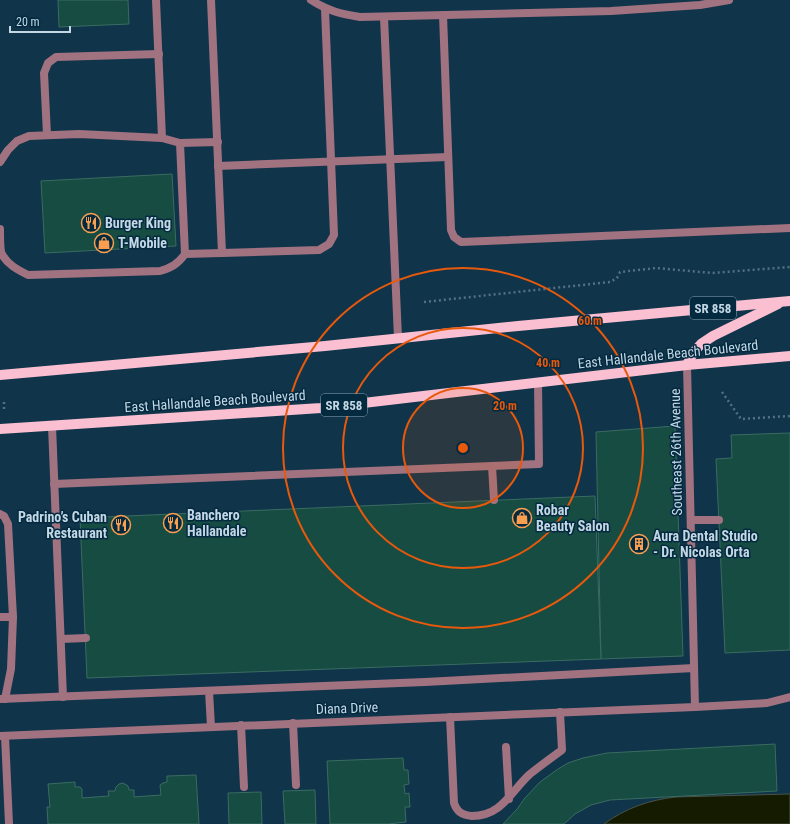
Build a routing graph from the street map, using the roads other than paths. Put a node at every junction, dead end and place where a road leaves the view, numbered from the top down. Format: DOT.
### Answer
graph roads {
  1 [pos="156,0"];
  2 [pos="211,0"];
  3 [pos="311,0"];
  4 [pos="729,0"];
  5 [pos="321,5"];
  6 [pos="443,16"];
  7 [pos="384,17"];
  8 [pos="159,54"];
  9 [pos="48,135"];
  10 [pos="162,138"];
  11 [pos="218,142"];
  12 [pos="180,143"];
  13 [pos="448,157"];
  14 [pos="390,159"];
  15 [pos="331,161"];
  16 [pos="0,162"];
  17 [pos="218,166"];
  18 [pos="790,228"];
  19 [pos="0,229"];
  20 [pos="222,253"];
  21 [pos="185,254"];
  22 [pos="787,301"];
  23 [pos="398,338"];
  24 [pos="790,356"];
  25 [pos="687,365"];
  26 [pos="0,375"];
  27 [pos="538,382"];
  28 [pos="52,426"];
  29 [pos="0,429"];
  30 [pos="492,466"];
  31 [pos="54,484"];
  32 [pos="494,500"];
  33 [pos="0,514"];
  34 [pos="691,520"];
  35 [pos="719,520"];
  36 [pos="0,617"];
  37 [pos="13,617"];
  38 [pos="86,638"];
  39 [pos="61,639"];
  40 [pos="694,668"];
  41 [pos="209,691"];
  42 [pos="63,697"];
  43 [pos="790,697"];
  44 [pos="2,699"];
  45 [pos="695,707"];
  46 [pos="560,712"];
  47 [pos="450,717"];
  48 [pos="293,723"];
  49 [pos="241,725"];
  50 [pos="211,727"];
  51 [pos="3,736"];
  52 [pos="506,747"];
  53 [pos="296,785"];
  54 [pos="244,787"];
  55 [pos="509,799"];
  56 [pos="9,824"];
  1 -- 8 [label="street"];
  2 -- 11 [label="street"];
  3 -- 5 [label="street"];
  4 -- 6 [label="street"];
  5 -- 7 [label="street"];
  5 -- 15 [label="street"];
  6 -- 7 [label="street"];
  6 -- 13 [label="street"];
  7 -- 14 [label="street"];
  8 -- 9 [label="street"];
  8 -- 10 [label="street"];
  9 -- 10 [label="street"];
  9 -- 16 [label="street"];
  10 -- 12 [label="street"];
  11 -- 12 [label="street"];
  11 -- 17 [label="street"];
  12 -- 21 [label="street"];
  13 -- 14 [label="street"];
  13 -- 18 [label="street"];
  14 -- 15 [label="street"];
  14 -- 23 [label="street"];
  15 -- 17 [label="street"];
  15 -- 20 [label="street"];
  17 -- 20 [label="street"];
  19 -- 21 [label="street"];
  20 -- 21 [label="street"];
  22 -- 23 [label="main road, SR 858"];
  22 -- 25 [label="main road"];
  23 -- 26 [label="main road, SR 858"];
  24 -- 25 [label="main road, East Hallandale Beach Boulevard / SR 858"];
  25 -- 27 [label="main road, East Hallandale Beach Boulevard / SR 858"];
  25 -- 34 [label="street, Southeast 26th Avenue"];
  27 -- 28 [label="main road, East Hallandale Beach Boulevard / SR 858"];
  27 -- 30 [label="street"];
  28 -- 29 [label="main road, East Hallandale Beach Boulevard / SR 858"];
  28 -- 31 [label="street"];
  30 -- 31 [label="street"];
  30 -- 32 [label="street"];
  31 -- 39 [label="street"];
  33 -- 37 [label="street"];
  34 -- 35 [label="street"];
  34 -- 40 [label="street, Southeast 26th Avenue"];
  36 -- 37 [label="street"];
  37 -- 44 [label="street"];
  38 -- 39 [label="street"];
  39 -- 42 [label="street"];
  40 -- 41 [label="street, Diana Drive"];
  40 -- 45 [label="street, Southeast 26th Avenue"];
  41 -- 42 [label="street, Diana Drive"];
  41 -- 50 [label="street"];
  42 -- 44 [label="street, Diana Drive"];
  43 -- 45 [label="street, Diana Drive"];
  45 -- 46 [label="street, Diana Drive"];
  46 -- 47 [label="street, Diana Drive"];
  46 -- 55 [label="street"];
  47 -- 48 [label="street, Diana Drive"];
  47 -- 55 [label="street"];
  48 -- 49 [label="street, Diana Drive"];
  48 -- 53 [label="street"];
  49 -- 50 [label="street, Diana Drive"];
  49 -- 54 [label="street"];
  50 -- 51 [label="street, Diana Drive"];
  51 -- 56 [label="street"];
  52 -- 55 [label="street"];
}
